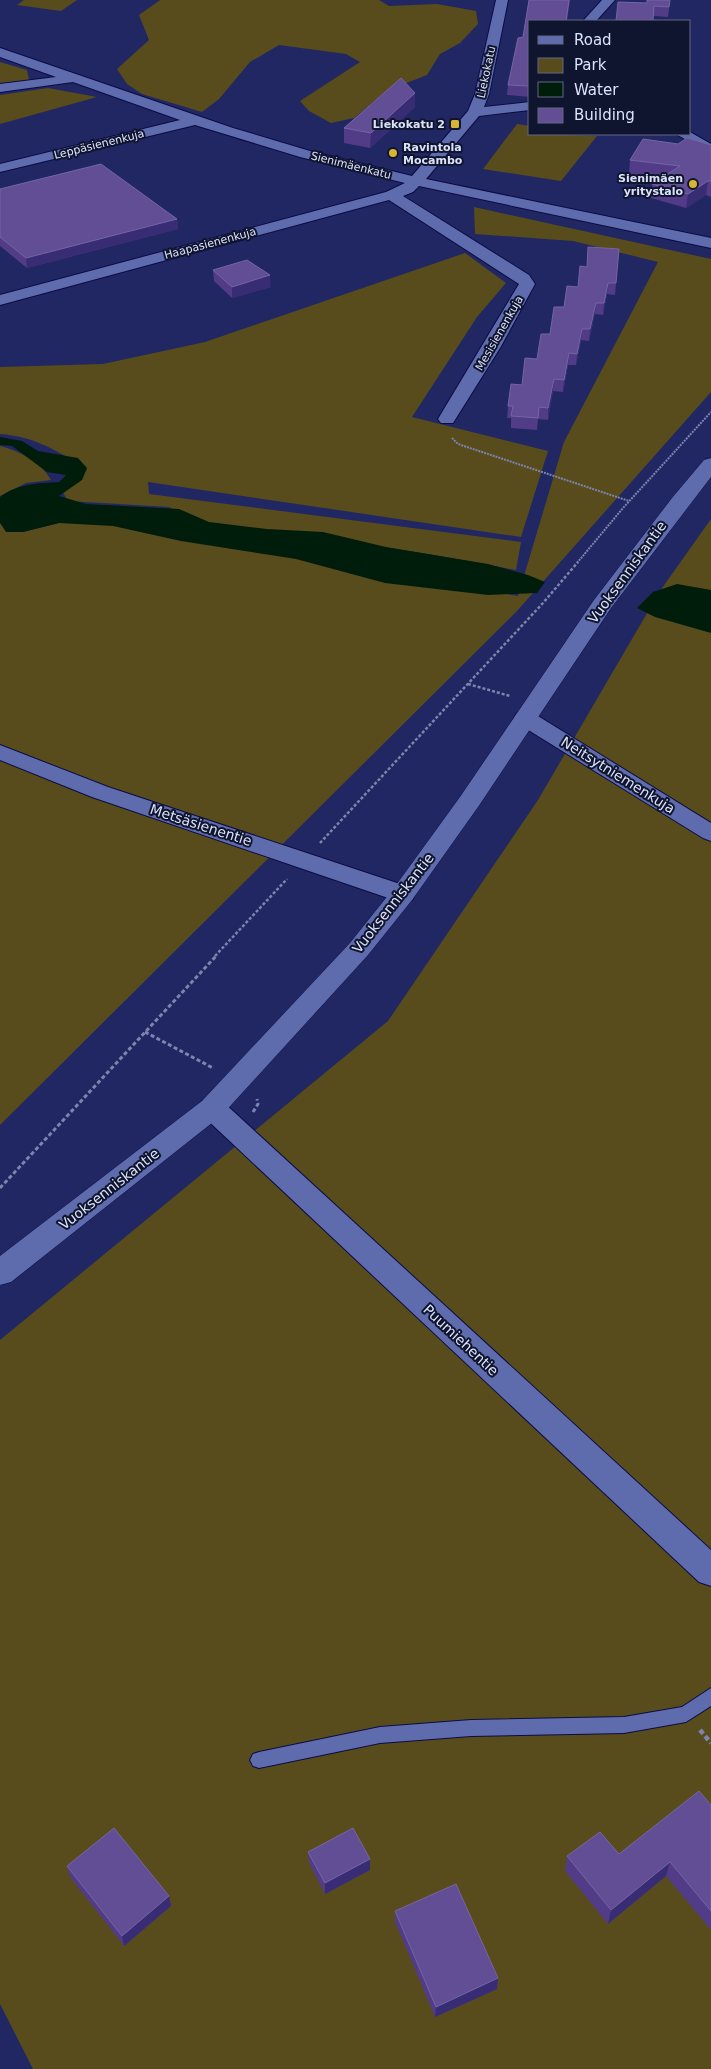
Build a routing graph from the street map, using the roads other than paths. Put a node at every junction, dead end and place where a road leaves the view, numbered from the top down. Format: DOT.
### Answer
graph roads {
  1 [pos="502,0"];
  2 [pos="609,0"];
  3 [pos="590,20"];
  4 [pos="0,52"];
  5 [pos="74,78"];
  6 [pos="0,88"];
  7 [pos="528,106"];
  8 [pos="475,112"];
  9 [pos="199,120"];
  10 [pos="685,135"];
  11 [pos="711,150"];
  12 [pos="0,168"];
  13 [pos="416,181"];
  14 [pos="391,195"];
  15 [pos="711,243"];
  16 [pos="0,300"];
  17 [pos="447,419"];
  18 [pos="711,464"];
  19 [pos="526,718"];
  20 [pos="0,752"];
  21 [pos="711,833"];
  22 [pos="403,894"];
  23 [pos="212,1108"];
  24 [pos="0,1273"];
  25 [pos="711,1571"];
  26 [pos="711,1696"];
  27 [pos="259,1760"];
  1 -- 8 [label="street, Liekokatu"];
  2 -- 3 [label="street"];
  4 -- 5 [label="street, Sienimäenkatu"];
  5 -- 6 [label="street"];
  5 -- 9 [label="street, Sienimäenkatu"];
  7 -- 8 [label="street"];
  8 -- 13 [label="street, Liekokatu"];
  9 -- 12 [label="street, Leppäsienenkuja"];
  9 -- 13 [label="street, Sienimäenkatu"];
  10 -- 11 [label="street"];
  13 -- 14 [label="street, Haapasienenkuja"];
  13 -- 15 [label="street, Sienimäenkatu"];
  14 -- 16 [label="street, Haapasienenkuja"];
  14 -- 17 [label="street, Mesisienenkuja"];
  18 -- 19 [label="street, Vuoksenniskantie"];
  19 -- 21 [label="street, Neitsytniemenkuja"];
  19 -- 22 [label="street, Vuoksenniskantie"];
  20 -- 22 [label="street, Metsäsienentie"];
  22 -- 23 [label="street, Vuoksenniskantie"];
  23 -- 24 [label="street, Vuoksenniskantie"];
  23 -- 25 [label="street, Puumiehentie"];
  26 -- 27 [label="lane"];
}
